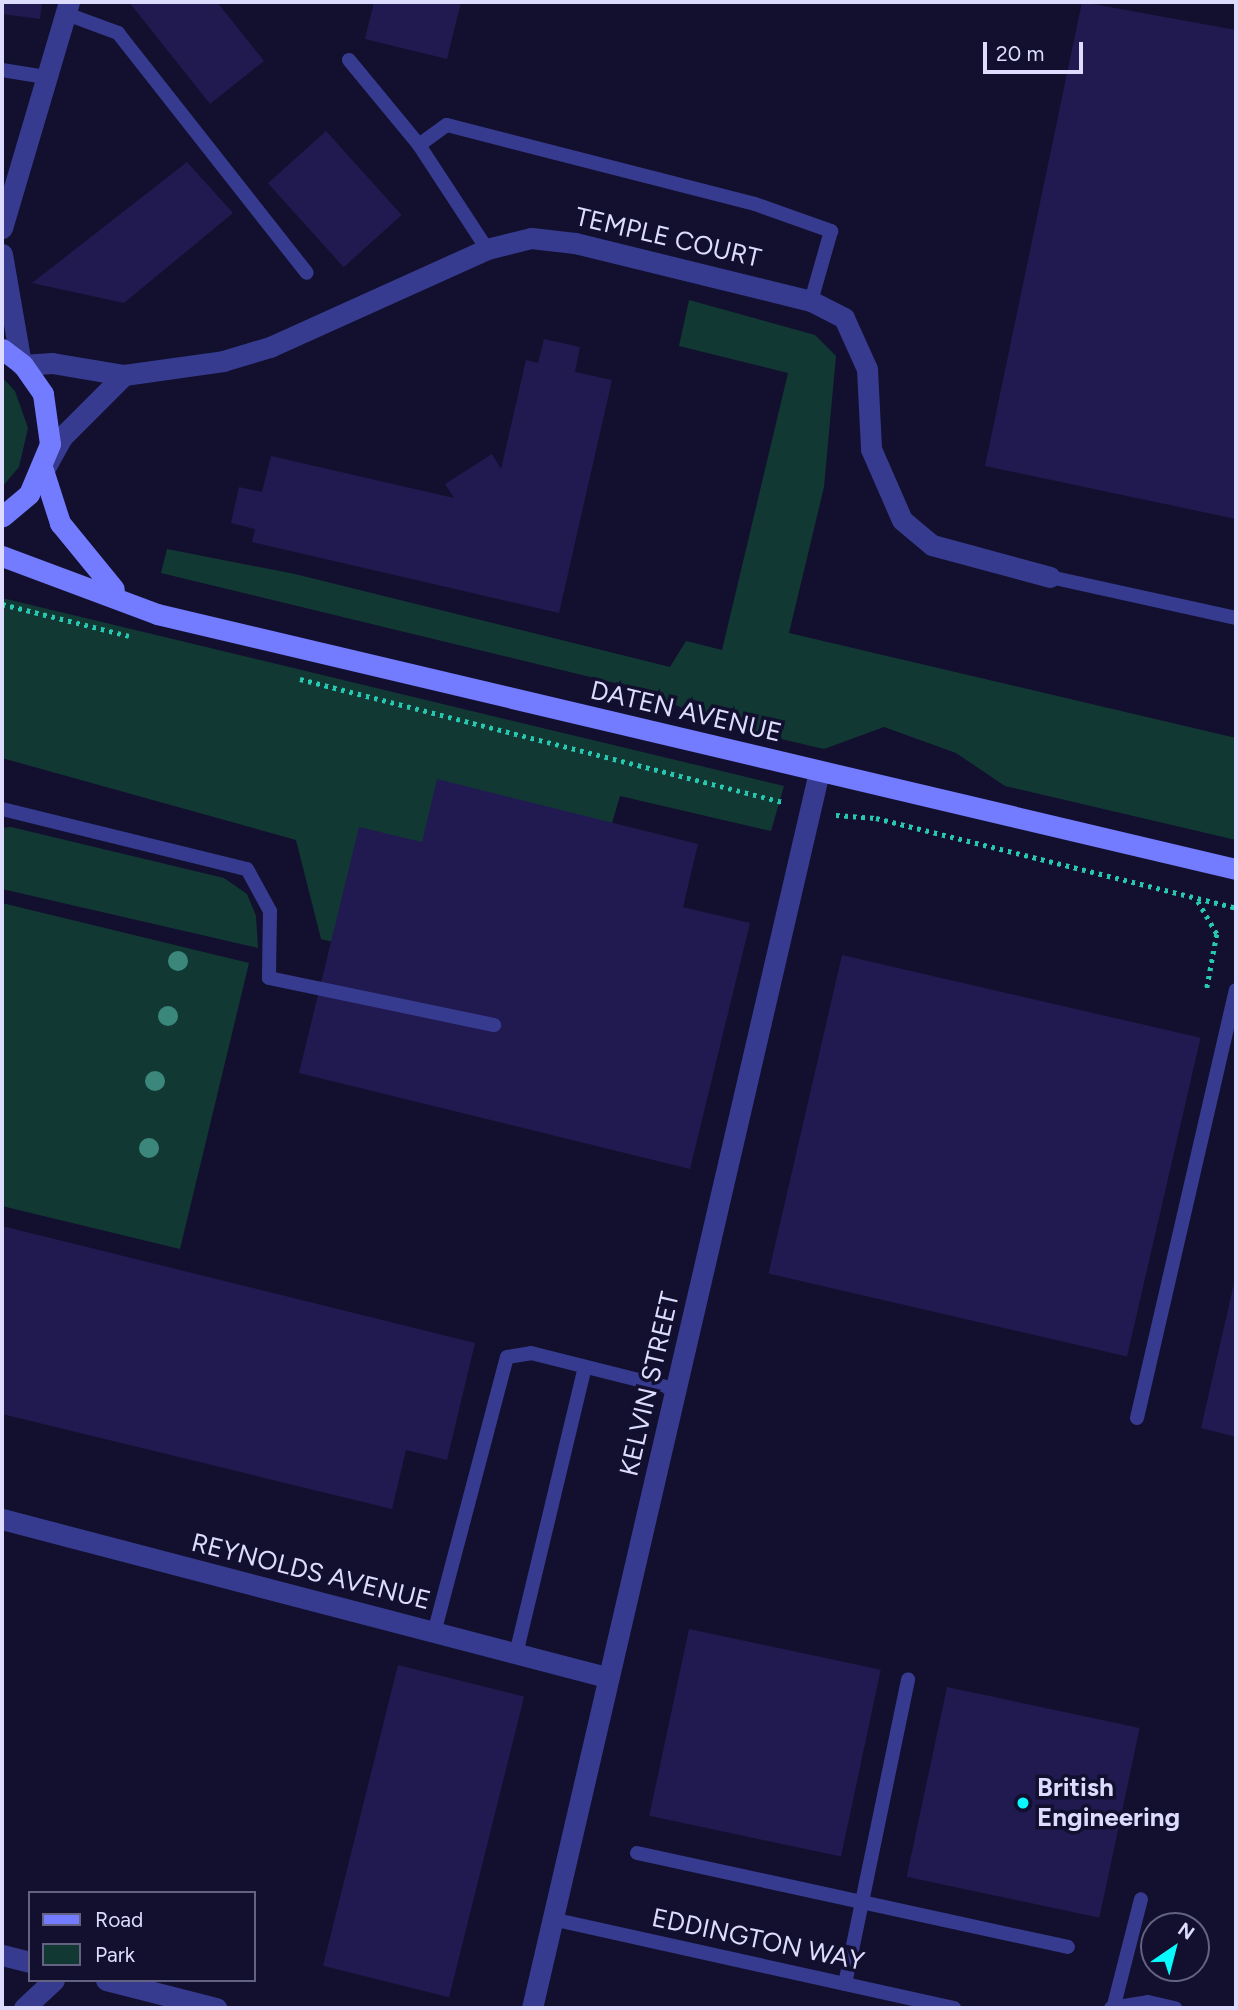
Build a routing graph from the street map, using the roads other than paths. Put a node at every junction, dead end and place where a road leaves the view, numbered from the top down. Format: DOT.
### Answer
graph roads {
  1 [pos="66,8"];
  2 [pos="349,60"];
  3 [pos="2,69"];
  4 [pos="45,77"];
  5 [pos="419,145"];
  6 [pos="2,228"];
  7 [pos="487,249"];
  8 [pos="2,254"];
  9 [pos="307,273"];
  10 [pos="811,301"];
  11 [pos="2,349"];
  12 [pos="22,364"];
  13 [pos="124,375"];
  14 [pos="44,469"];
  15 [pos="2,517"];
  16 [pos="2,556"];
  17 [pos="1050,577"];
  18 [pos="126,600"];
  19 [pos="1236,618"];
  20 [pos="819,772"];
  21 [pos="2,809"];
  22 [pos="1236,869"];
  23 [pos="1236,990"];
  24 [pos="494,1025"];
  25 [pos="585,1367"];
  26 [pos="678,1390"];
  27 [pos="1137,1418"];
  28 [pos="2,1519"];
  29 [pos="434,1633"];
  30 [pos="516,1654"];
  31 [pos="606,1677"];
  32 [pos="908,1679"];
  33 [pos="637,1853"];
  34 [pos="1142,1899"];
  35 [pos="862,1902"];
  36 [pos="552,1919"];
  37 [pos="1068,1947"];
  38 [pos="2,1955"];
  39 [pos="28,1962"];
  40 [pos="52,1982"];
  41 [pos="114,1982"];
  42 [pos="845,1984"];
  43 [pos="1112,2007"];
  44 [pos="24,2008"];
  45 [pos="216,2008"];
  46 [pos="532,2008"];
  47 [pos="954,2008"];
  48 [pos="1175,2008"];
  1 -- 4 [label="street"];
  1 -- 9 [label="lane"];
  2 -- 5 [label="lane"];
  3 -- 4 [label="lane"];
  4 -- 6 [label="street"];
  5 -- 7 [label="lane"];
  5 -- 10 [label="lane"];
  7 -- 10 [label="street, TEMPLE COURT"];
  7 -- 13 [label="street, TEMPLE COURT"];
  8 -- 12 [label="street"];
  10 -- 17 [label="street, TEMPLE COURT"];
  11 -- 12 [label="street"];
  12 -- 13 [label="street, TEMPLE COURT"];
  12 -- 14 [label="street"];
  13 -- 14 [label="street"];
  14 -- 15 [label="street"];
  14 -- 18 [label="street, DATEN AVENUE"];
  16 -- 18 [label="street, DATEN AVENUE"];
  17 -- 19 [label="lane"];
  18 -- 20 [label="street, DATEN AVENUE"];
  20 -- 22 [label="street, DATEN AVENUE"];
  20 -- 26 [label="street, KELVIN STREET"];
  21 -- 24 [label="lane"];
  23 -- 27 [label="lane"];
  25 -- 26 [label="lane"];
  25 -- 29 [label="lane"];
  25 -- 30 [label="lane"];
  26 -- 31 [label="street, KELVIN STREET"];
  28 -- 29 [label="street, REYNOLDS AVENUE"];
  29 -- 30 [label="street, REYNOLDS AVENUE"];
  30 -- 31 [label="street, REYNOLDS AVENUE"];
  31 -- 36 [label="street, KELVIN STREET"];
  32 -- 35 [label="lane"];
  33 -- 35 [label="lane"];
  34 -- 43 [label="lane"];
  35 -- 37 [label="lane"];
  35 -- 42 [label="lane"];
  36 -- 42 [label="lane, EDDINGTON WAY"];
  36 -- 46 [label="street, KELVIN STREET"];
  38 -- 39 [label="street"];
  40 -- 44 [label="street"];
  41 -- 45 [label="street"];
  42 -- 47 [label="lane, EDDINGTON WAY"];
  43 -- 48 [label="lane"];
}
